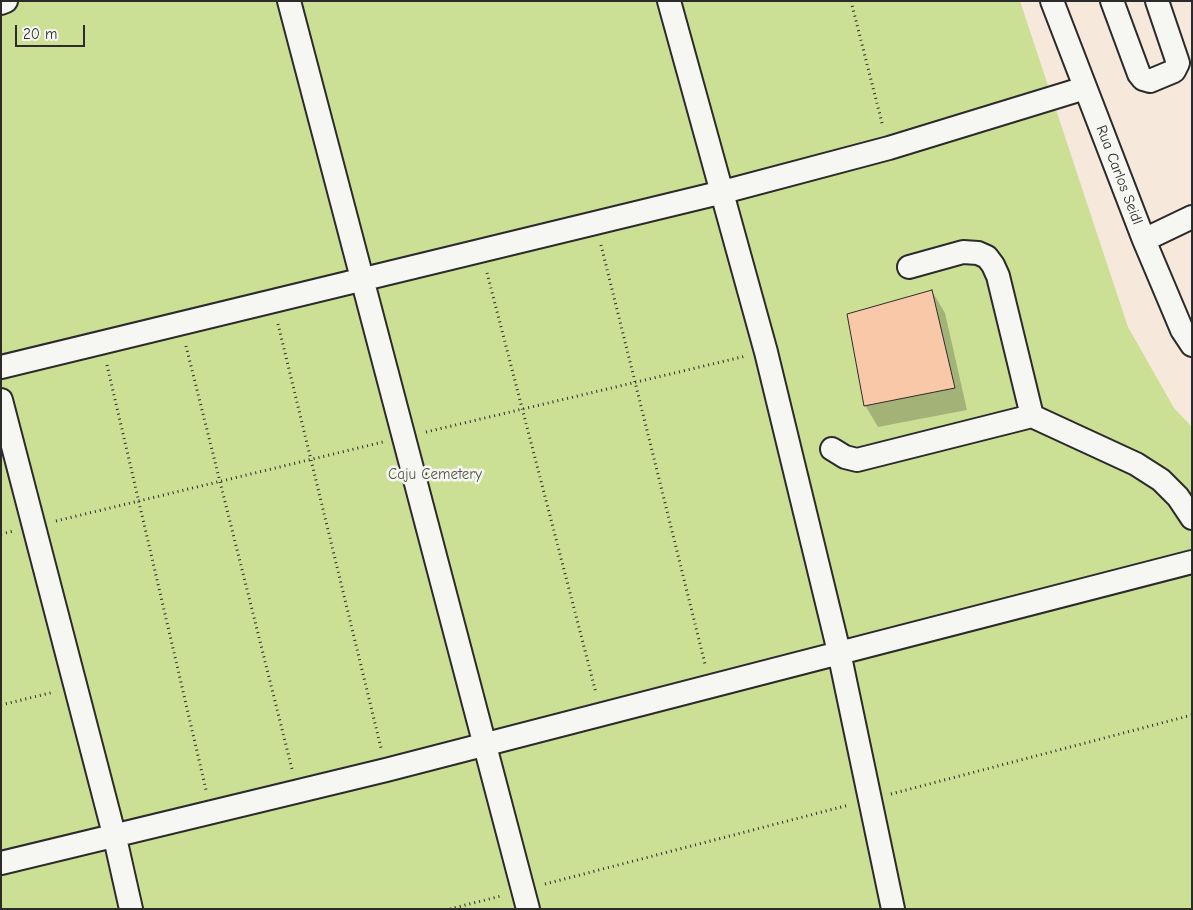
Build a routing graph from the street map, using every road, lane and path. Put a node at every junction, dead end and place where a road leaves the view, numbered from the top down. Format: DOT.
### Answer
graph roads {
  1 [pos="6,1"];
  2 [pos="288,1"];
  3 [pos="670,1"];
  4 [pos="851,1"];
  5 [pos="1052,1"];
  6 [pos="1112,1"];
  7 [pos="1157,1"];
  8 [pos="1,3"];
  9 [pos="1085,88"];
  10 [pos="889,148"];
  11 [pos="722,192"];
  12 [pos="1192,217"];
  13 [pos="596,223"];
  14 [pos="1144,240"];
  15 [pos="481,251"];
  16 [pos="909,267"];
  17 [pos="361,280"];
  18 [pos="273,301"];
  19 [pos="180,324"];
  20 [pos="102,342"];
  21 [pos="1192,344"];
  22 [pos="1,367"];
  23 [pos="1,400"];
  24 [pos="1032,416"];
  25 [pos="832,449"];
  26 [pos="1192,518"];
  27 [pos="1192,562"];
  28 [pos="839,652"];
  29 [pos="74,687"];
  30 [pos="711,687"];
  31 [pos="1,705"];
  32 [pos="602,715"];
  33 [pos="1192,715"];
  34 [pos="484,744"];
  35 [pos="386,770"];
  36 [pos="298,790"];
  37 [pos="869,799"];
  38 [pos="211,813"];
  39 [pos="115,838"];
  40 [pos="1,863"];
  41 [pos="526,900"];
  42 [pos="131,909"];
  43 [pos="450,909"];
  44 [pos="893,909"];
  1 -- 8 [label="street"];
  2 -- 17 [label="street"];
  3 -- 11 [label="street"];
  4 -- 10 [label="path"];
  5 -- 9 [label="street, Rua Carlos Seidl"];
  6 -- 7 [label="street"];
  9 -- 10 [label="street"];
  9 -- 14 [label="street, Rua Carlos Seidl"];
  10 -- 11 [label="street"];
  11 -- 13 [label="street"];
  11 -- 28 [label="street"];
  12 -- 14 [label="street"];
  13 -- 15 [label="street"];
  13 -- 30 [label="path"];
  14 -- 21 [label="street, Rua Carlos Seidl"];
  15 -- 17 [label="street"];
  15 -- 32 [label="path"];
  16 -- 24 [label="street"];
  17 -- 18 [label="street"];
  17 -- 34 [label="street"];
  18 -- 19 [label="street"];
  18 -- 35 [label="path"];
  19 -- 20 [label="street"];
  19 -- 36 [label="path"];
  20 -- 22 [label="street"];
  20 -- 38 [label="path"];
  23 -- 29 [label="street"];
  24 -- 25 [label="street"];
  24 -- 26 [label="street"];
  27 -- 28 [label="street"];
  28 -- 30 [label="street"];
  28 -- 37 [label="street"];
  29 -- 31 [label="path"];
  29 -- 39 [label="street"];
  30 -- 32 [label="street"];
  32 -- 34 [label="street"];
  33 -- 37 [label="path"];
  34 -- 35 [label="street"];
  34 -- 41 [label="street"];
  35 -- 36 [label="street"];
  36 -- 38 [label="street"];
  37 -- 41 [label="path"];
  37 -- 44 [label="street"];
  38 -- 39 [label="street"];
  39 -- 40 [label="street"];
  39 -- 42 [label="street"];
  41 -- 43 [label="path"];
}
